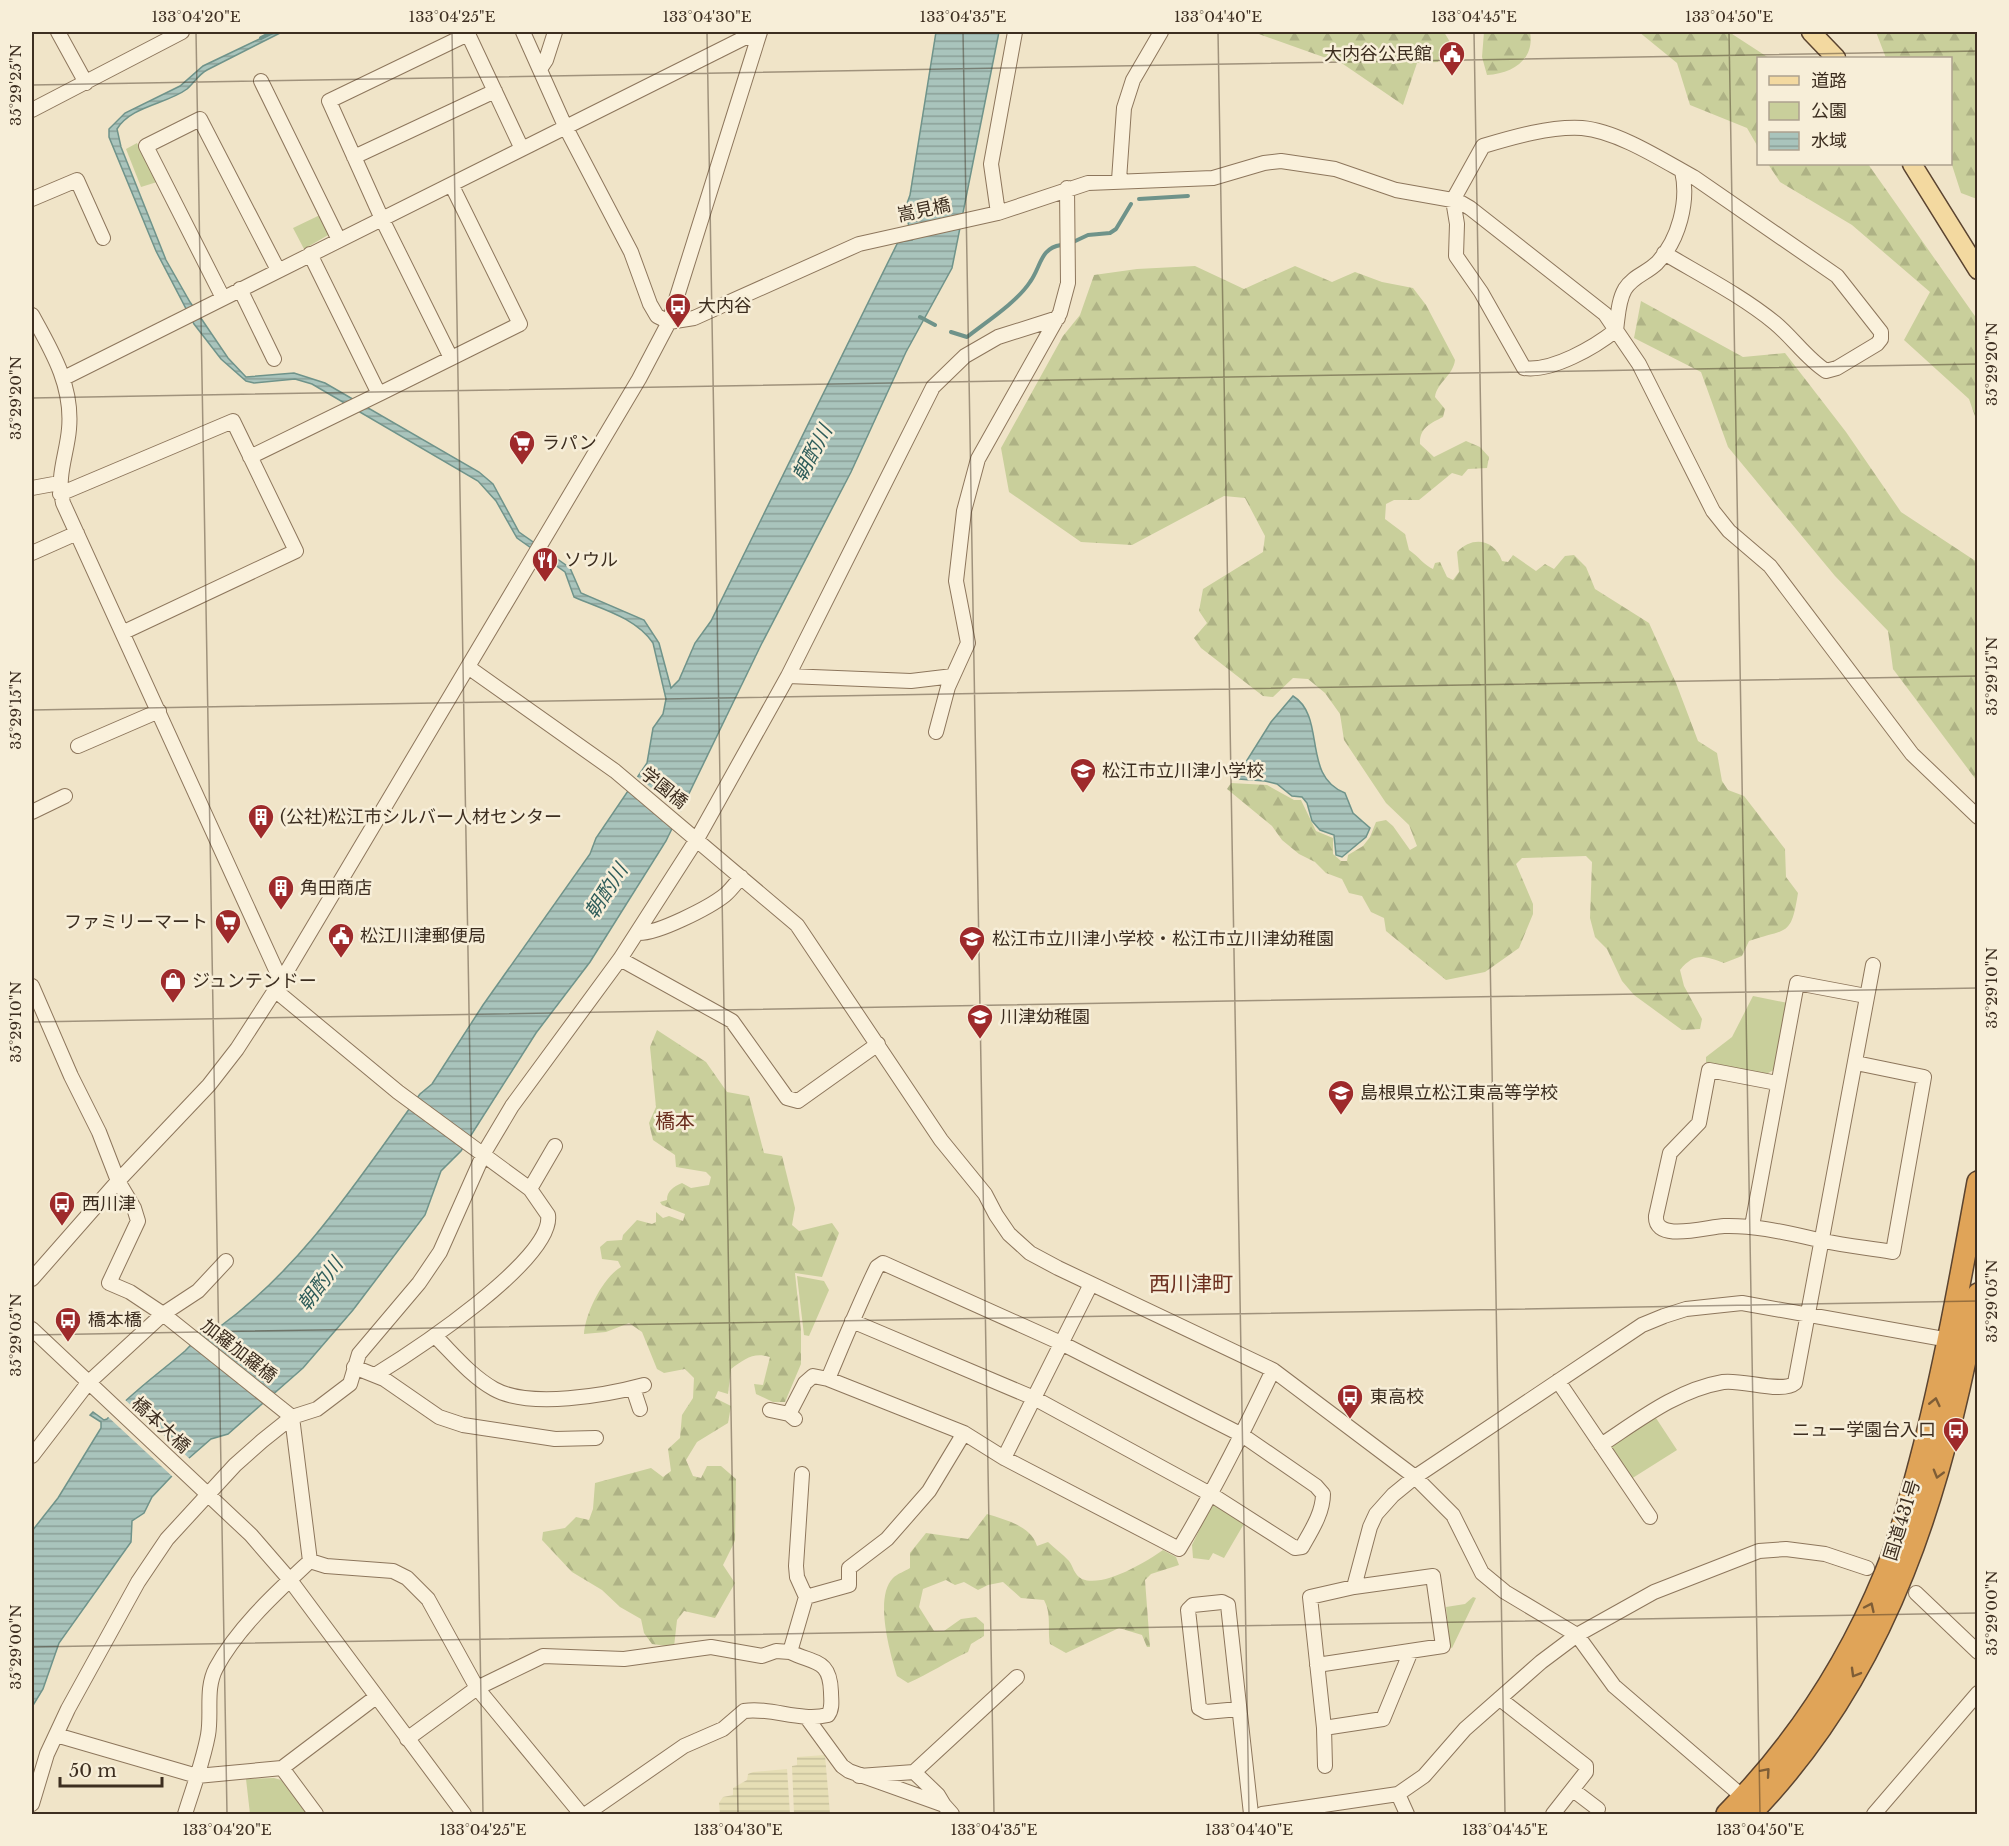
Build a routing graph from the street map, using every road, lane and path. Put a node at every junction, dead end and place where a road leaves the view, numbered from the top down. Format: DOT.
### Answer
graph roads {
  1 [pos="58,32"];
  2 [pos="182,32"];
  3 [pos="523,32"];
  4 [pos="555,32"];
  5 [pos="1015,32"];
  6 [pos="1161,32"];
  7 [pos="1811,32"];
  8 [pos="759,35"];
  9 [pos="1835,57"];
  10 [pos="540,69"];
  11 [pos="261,81"];
  12 [pos="86,83"];
  13 [pos="495,91"];
  14 [pos="32,110"];
  15 [pos="565,126"];
  16 [pos="522,149"];
  17 [pos="354,157"];
  18 [pos="1913,165"];
  19 [pos="1682,171"];
  20 [pos="1119,180"];
  21 [pos="452,186"];
  22 [pos="1067,188"];
  23 [pos="32,200"];
  24 [pos="1453,200"];
  25 [pos="998,213"];
  26 [pos="382,219"];
  27 [pos="103,238"];
  28 [pos="339,240"];
  29 [pos="1664,253"];
  30 [pos="310,254"];
  31 [pos="278,270"];
  32 [pos="1977,270"];
  33 [pos="240,289"];
  34 [pos="223,298"];
  35 [pos="32,315"];
  36 [pos="1058,318"];
  37 [pos="669,322"];
  38 [pos="1616,330"];
  39 [pos="451,358"];
  40 [pos="274,359"];
  41 [pos="64,378"];
  42 [pos="379,394"];
  43 [pos="250,457"];
  44 [pos="32,488"];
  45 [pos="60,488"];
  46 [pos="77,533"];
  47 [pos="32,554"];
  48 [pos="124,632"];
  49 [pos="468,667"];
  50 [pos="788,676"];
  51 [pos="953,676"];
  52 [pos="159,711"];
  53 [pos="936,732"];
  54 [pos="78,746"];
  55 [pos="65,796"];
  56 [pos="32,812"];
  57 [pos="1977,817"];
  58 [pos="694,836"];
  59 [pos="741,877"];
  60 [pos="637,933"];
  61 [pos="620,959"];
  62 [pos="1873,965"];
  63 [pos="32,986"];
  64 [pos="278,986"];
  65 [pos="1866,996"];
  66 [pos="878,1044"];
  67 [pos="1856,1064"];
  68 [pos="1777,1083"];
  69 [pos="555,1146"];
  70 [pos="480,1150"];
  71 [pos="118,1181"];
  72 [pos="1977,1182"];
  73 [pos="530,1189"];
  74 [pos="1752,1226"];
  75 [pos="1822,1241"];
  76 [pos="226,1261"];
  77 [pos="32,1279"];
  78 [pos="1091,1284"];
  79 [pos="1977,1294"];
  80 [pos="164,1314"];
  81 [pos="1806,1315"];
  82 [pos="852,1321"];
  83 [pos="32,1329"];
  84 [pos="436,1336"];
  85 [pos="1061,1343"];
  86 [pos="1965,1343"];
  87 [pos="354,1367"];
  88 [pos="1273,1370"];
  89 [pos="375,1375"];
  90 [pos="828,1379"];
  91 [pos="1558,1381"];
  92 [pos="88,1383"];
  93 [pos="1034,1398"];
  94 [pos="640,1409"];
  95 [pos="770,1410"];
  96 [pos="292,1417"];
  97 [pos="964,1433"];
  98 [pos="1242,1435"];
  99 [pos="596,1438"];
  100 [pos="1600,1445"];
  101 [pos="32,1456"];
  102 [pos="1004,1458"];
  103 [pos="802,1474"];
  104 [pos="1415,1477"];
  105 [pos="209,1494"];
  106 [pos="1212,1495"];
  107 [pos="1650,1517"];
  108 [pos="310,1561"];
  109 [pos="1868,1568"];
  110 [pos="290,1580"];
  111 [pos="1354,1587"];
  112 [pos="1916,1593"];
  113 [pos="806,1597"];
  114 [pos="1577,1635"];
  115 [pos="1411,1651"];
  116 [pos="790,1652"];
  117 [pos="1977,1652"];
  118 [pos="1317,1665"];
  119 [pos="1017,1677"];
  120 [pos="477,1688"];
  121 [pos="1977,1693"];
  122 [pos="376,1697"];
  123 [pos="1500,1699"];
  124 [pos="1239,1709"];
  125 [pos="807,1718"];
  126 [pos="1324,1728"];
  127 [pos="56,1734"];
  128 [pos="407,1739"];
  129 [pos="1325,1766"];
  130 [pos="282,1768"];
  131 [pos="914,1772"];
  132 [pos="197,1776"];
  133 [pos="860,1776"];
  134 [pos="1573,1790"];
  135 [pos="1398,1794"];
  136 [pos="32,1804"];
  137 [pos="1747,1806"];
  138 [pos="1598,1809"];
  139 [pos="948,1810"];
  140 [pos="1323,1810"];
  141 [pos="185,1815"];
  142 [pos="316,1815"];
  143 [pos="464,1815"];
  144 [pos="581,1815"];
  145 [pos="586,1815"];
  146 [pos="1251,1815"];
  147 [pos="1262,1815"];
  148 [pos="1407,1815"];
  149 [pos="1553,1815"];
  150 [pos="1727,1815"];
  151 [pos="1874,1815"];
  1 -- 12 [label="street"];
  2 -- 12 [label="street"];
  3 -- 10 [label="street"];
  4 -- 10 [label="street"];
  5 -- 25 [label="street"];
  6 -- 20 [label="street"];
  7 -- 9 [label="main road"];
  8 -- 15 [label="street"];
  8 -- 37 [label="street"];
  10 -- 15 [label="street"];
  11 -- 28 [label="street"];
  12 -- 14 [label="street"];
  13 -- 16 [label="street"];
  13 -- 17 [label="street"];
  13 -- 17 [label="street"];
  15 -- 16 [label="street"];
  15 -- 37 [label="street"];
  16 -- 21 [label="street"];
  17 -- 26 [label="street"];
  18 -- 32 [label="main road"];
  19 -- 24 [label="street"];
  19 -- 29 [label="street"];
  19 -- 29 [label="street"];
  20 -- 22 [label="street, 嵩見橋"];
  20 -- 24 [label="street, 嵩見橋"];
  21 -- 26 [label="street"];
  21 -- 39 [label="street"];
  22 -- 25 [label="street, 嵩見橋"];
  22 -- 36 [label="street"];
  23 -- 27 [label="street"];
  24 -- 38 [label="street, 嵩見橋"];
  24 -- 38 [label="street"];
  25 -- 37 [label="street, 嵩見橋"];
  26 -- 28 [label="street"];
  26 -- 39 [label="street"];
  28 -- 30 [label="street"];
  29 -- 38 [label="street"];
  30 -- 31 [label="street"];
  30 -- 42 [label="street"];
  31 -- 33 [label="street"];
  31 -- 34 [label="street"];
  33 -- 34 [label="street"];
  33 -- 40 [label="street"];
  34 -- 41 [label="street"];
  35 -- 41 [label="street"];
  36 -- 50 [label="street"];
  36 -- 51 [label="street"];
  37 -- 49 [label="street"];
  38 -- 57 [label="street, 嵩見橋"];
  39 -- 42 [label="street"];
  41 -- 45 [label="street"];
  42 -- 43 [label="street"];
  43 -- 45 [label="street"];
  43 -- 48 [label="street"];
  44 -- 45 [label="street"];
  45 -- 46 [label="street"];
  46 -- 47 [label="street"];
  46 -- 48 [label="street"];
  48 -- 52 [label="street"];
  49 -- 58 [label="street, 学園橋"];
  49 -- 64 [label="street"];
  50 -- 51 [label="street"];
  50 -- 58 [label="street"];
  51 -- 53 [label="street"];
  52 -- 54 [label="street"];
  52 -- 64 [label="street"];
  55 -- 56 [label="street"];
  58 -- 59 [label="street, 学園橋"];
  58 -- 60 [label="street"];
  59 -- 60 [label="street"];
  59 -- 66 [label="street, 学園橋"];
  60 -- 61 [label="street"];
  61 -- 66 [label="street"];
  61 -- 70 [label="street"];
  62 -- 65 [label="street"];
  63 -- 71 [label="street"];
  64 -- 70 [label="street"];
  64 -- 71 [label="street"];
  65 -- 67 [label="street"];
  65 -- 68 [label="street"];
  66 -- 78 [label="street, 学園橋"];
  67 -- 75 [label="street"];
  67 -- 75 [label="street"];
  68 -- 74 [label="street"];
  68 -- 74 [label="street"];
  69 -- 73 [label="street"];
  70 -- 73 [label="street"];
  70 -- 87 [label="street"];
  71 -- 77 [label="street"];
  71 -- 80 [label="street, 加羅加羅橋"];
  72 -- 86 [label="highway, 国道431号"];
  73 -- 84 [label="street"];
  74 -- 75 [label="street"];
  75 -- 81 [label="street"];
  76 -- 80 [label="street"];
  78 -- 85 [label="street"];
  78 -- 88 [label="street, 学園橋"];
  79 -- 86 [label="highway, 国道431号"];
  80 -- 92 [label="street"];
  80 -- 96 [label="street, 加羅加羅橋"];
  81 -- 86 [label="street"];
  81 -- 91 [label="street"];
  81 -- 100 [label="street"];
  82 -- 85 [label="street"];
  82 -- 90 [label="street"];
  82 -- 93 [label="street"];
  83 -- 92 [label="street, 橋本大橋"];
  84 -- 89 [label="street"];
  84 -- 94 [label="street"];
  85 -- 93 [label="street"];
  85 -- 98 [label="street"];
  86 -- 137 [label="highway, 国道431号"];
  87 -- 89 [label="street"];
  87 -- 96 [label="street"];
  88 -- 98 [label="street"];
  88 -- 104 [label="street, 学園橋"];
  89 -- 99 [label="street"];
  90 -- 95 [label="street"];
  90 -- 97 [label="street"];
  91 -- 100 [label="street"];
  91 -- 104 [label="street"];
  92 -- 101 [label="street"];
  92 -- 105 [label="street, 橋本大橋"];
  93 -- 102 [label="street"];
  93 -- 106 [label="street"];
  96 -- 105 [label="street"];
  96 -- 108 [label="street"];
  97 -- 102 [label="street"];
  97 -- 113 [label="street"];
  98 -- 106 [label="street"];
  98 -- 106 [label="street"];
  100 -- 107 [label="street"];
  102 -- 106 [label="street"];
  103 -- 113 [label="street"];
  104 -- 111 [label="street"];
  104 -- 114 [label="street, 学園橋"];
  105 -- 110 [label="street, 橋本大橋"];
  105 -- 127 [label="street"];
  108 -- 110 [label="street"];
  108 -- 120 [label="street"];
  109 -- 114 [label="street"];
  110 -- 122 [label="street, 橋本大橋"];
  110 -- 132 [label="street"];
  111 -- 115 [label="street"];
  111 -- 118 [label="street"];
  112 -- 117 [label="street"];
  113 -- 116 [label="street"];
  114 -- 123 [label="street"];
  114 -- 137 [label="street"];
  115 -- 118 [label="street"];
  115 -- 126 [label="street"];
  116 -- 120 [label="street"];
  116 -- 125 [label="street"];
  118 -- 126 [label="street"];
  119 -- 131 [label="street"];
  120 -- 128 [label="street"];
  120 -- 144 [label="street"];
  121 -- 151 [label="street"];
  122 -- 128 [label="street, 橋本大橋"];
  122 -- 130 [label="street"];
  123 -- 134 [label="street"];
  123 -- 135 [label="street"];
  124 -- 124 [label="street"];
  124 -- 146 [label="street"];
  125 -- 133 [label="street"];
  125 -- 145 [label="street"];
  126 -- 129 [label="street"];
  127 -- 132 [label="street"];
  127 -- 136 [label="street"];
  128 -- 143 [label="street, 橋本大橋"];
  130 -- 132 [label="street"];
  130 -- 142 [label="street"];
  131 -- 133 [label="street"];
  131 -- 139 [label="street"];
  132 -- 141 [label="street"];
  133 -- 139 [label="street"];
  134 -- 138 [label="street"];
  134 -- 149 [label="street"];
  135 -- 140 [label="street"];
  135 -- 148 [label="street"];
  137 -- 150 [label="highway, 国道431号"];
  140 -- 147 [label="street"];
}
